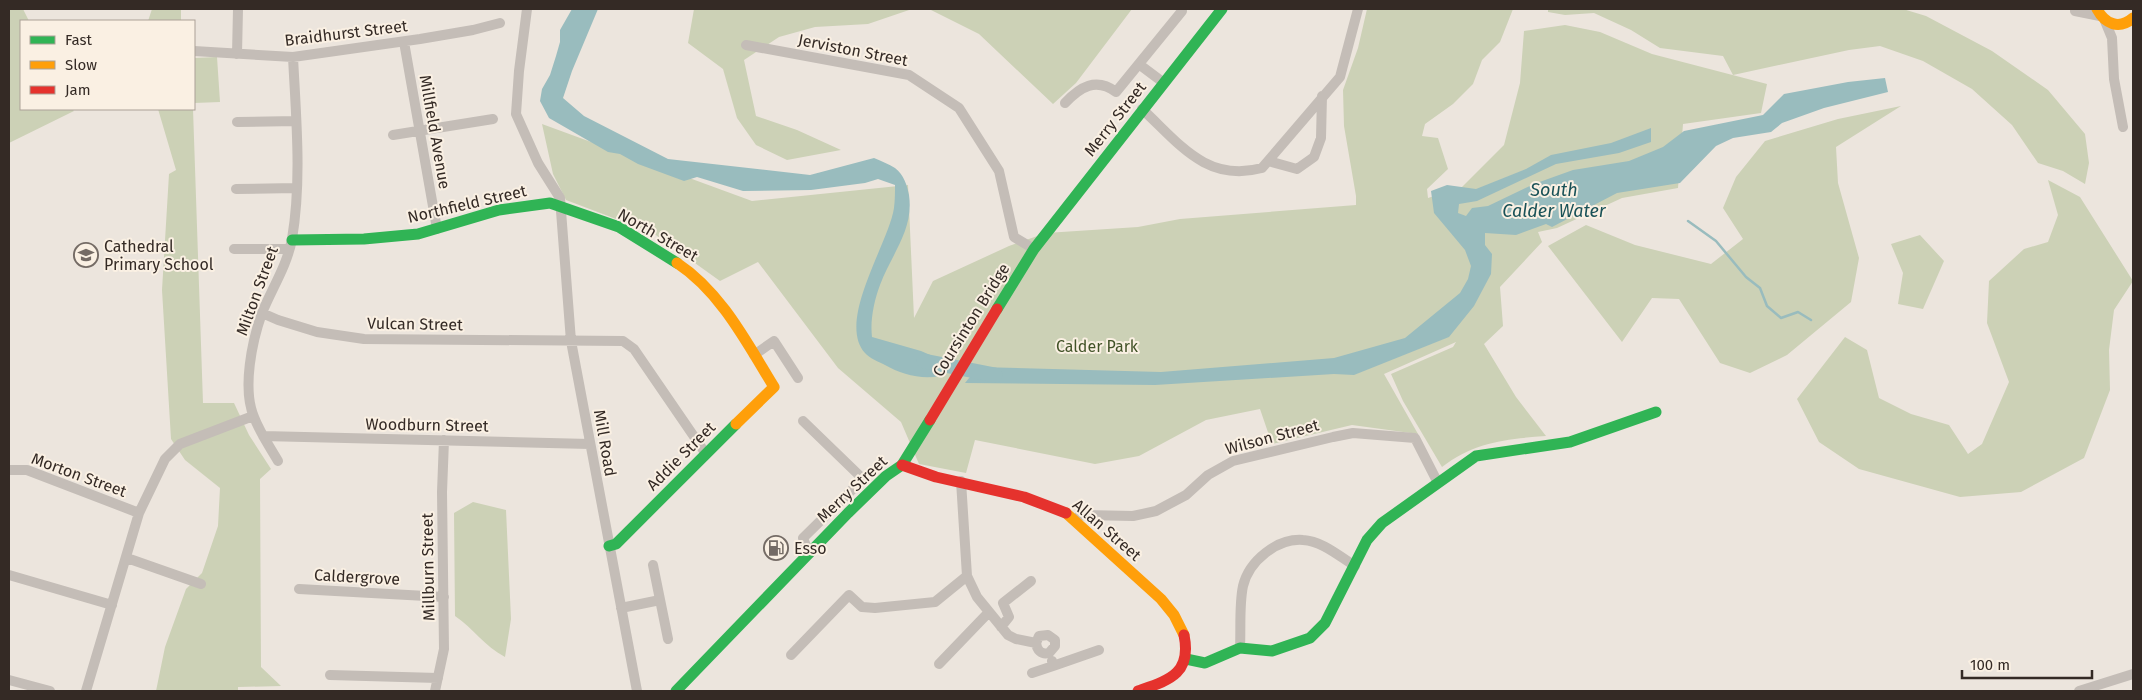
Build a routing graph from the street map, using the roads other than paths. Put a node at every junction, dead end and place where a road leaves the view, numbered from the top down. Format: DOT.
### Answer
graph roads {
  1 [pos="238,9"];
  2 [pos="527,9"];
  3 [pos="1222,9"];
  4 [pos="1358,9"];
  5 [pos="2085,9"];
  6 [pos="1182,11"];
  7 [pos="2101,15"];
  8 [pos="2131,20"];
  9 [pos="500,23"];
  10 [pos="404,42"];
  11 [pos="746,45"];
  12 [pos="2113,45"];
  13 [pos="195,51"];
  14 [pos="237,54"];
  15 [pos="293,57"];
  16 [pos="1140,65"];
  17 [pos="1164,83"];
  18 [pos="1322,96"];
  19 [pos="1065,103"];
  20 [pos="1142,109"];
  21 [pos="493,119"];
  22 [pos="296,121"];
  23 [pos="237,122"];
  24 [pos="2123,127"];
  25 [pos="420,131"];
  26 [pos="393,135"];
  27 [pos="1268,161"];
  28 [pos="296,188"];
  29 [pos="236,189"];
  30 [pos="560,202"];
  31 [pos="437,228"];
  32 [pos="290,245"];
  33 [pos="234,249"];
  34 [pos="1034,249"];
  35 [pos="262,313"];
  36 [pos="571,341"];
  37 [pos="754,355"];
  38 [pos="798,378"];
  39 [pos="774,387"];
  40 [pos="936,409"];
  41 [pos="1656,412"];
  42 [pos="253,416"];
  43 [pos="803,421"];
  44 [pos="263,436"];
  45 [pos="444,440"];
  46 [pos="590,444"];
  47 [pos="706,454"];
  48 [pos="278,461"];
  49 [pos="902,465"];
  50 [pos="9,470"];
  51 [pos="961,481"];
  52 [pos="1438,482"];
  53 [pos="139,513"];
  54 [pos="1075,521"];
  55 [pos="609,546"];
  56 [pos="808,554"];
  57 [pos="127,558"];
  58 [pos="654,565"];
  59 [pos="1355,566"];
  60 [pos="9,575"];
  61 [pos="967,576"];
  62 [pos="1031,580"];
  63 [pos="200,584"];
  64 [pos="299,589"];
  65 [pos="444,598"];
  66 [pos="660,600"];
  67 [pos="112,605"];
  68 [pos="621,608"];
  69 [pos="989,612"];
  70 [pos="1001,627"];
  71 [pos="668,640"];
  72 [pos="1036,643"];
  73 [pos="1240,648"];
  74 [pos="1099,650"];
  75 [pos="1049,653"];
  76 [pos="791,656"];
  77 [pos="1186,659"];
  78 [pos="940,664"];
  79 [pos="1053,666"];
  80 [pos="1032,673"];
  81 [pos="2133,674"];
  82 [pos="330,675"];
  83 [pos="438,678"];
  84 [pos="9,680"];
  85 [pos="50,691"];
  86 [pos="86,691"];
  87 [pos="435,691"];
  88 [pos="637,691"];
  89 [pos="676,691"];
  90 [pos="1138,691"];
  91 [pos="2079,691"];
  1 -- 14 [label="street"];
  2 -- 30 [label="street"];
  3 -- 17 [label="street, Merry Street"];
  4 -- 18 [label="street"];
  5 -- 7 [label="street"];
  6 -- 16 [label="street"];
  7 -- 8 [label="street"];
  7 -- 12 [label="street"];
  8 -- 12 [label="street"];
  9 -- 10 [label="street, Braidhurst Street"];
  10 -- 15 [label="street, Braidhurst Street"];
  10 -- 25 [label="street, Millfield Avenue"];
  11 -- 34 [label="street, Jerviston Street"];
  12 -- 24 [label="street"];
  13 -- 14 [label="street, Braidhurst Street"];
  14 -- 15 [label="street, Braidhurst Street"];
  15 -- 22 [label="street, Milton Street"];
  16 -- 17 [label="street"];
  16 -- 19 [label="street"];
  17 -- 20 [label="street, Merry Street"];
  18 -- 27 [label="street"];
  18 -- 27 [label="street"];
  20 -- 27 [label="street"];
  20 -- 34 [label="street, Merry Street"];
  21 -- 25 [label="street"];
  22 -- 23 [label="street"];
  22 -- 28 [label="street, Milton Street"];
  25 -- 26 [label="street"];
  25 -- 31 [label="street, Millfield Avenue"];
  28 -- 29 [label="street"];
  28 -- 32 [label="street, Milton Street"];
  30 -- 31 [label="street, Northfield Street"];
  30 -- 36 [label="street, Mill Road"];
  30 -- 37 [label="street, North Street"];
  31 -- 32 [label="street, Northfield Street"];
  32 -- 33 [label="street"];
  32 -- 35 [label="street, Milton Street"];
  34 -- 40 [label="street, Coursinton Bridge"];
  35 -- 36 [label="street, Vulcan Street"];
  35 -- 42 [label="street, Milton Street"];
  36 -- 46 [label="street, Mill Road"];
  36 -- 47 [label="street, Vulcan Street"];
  37 -- 38 [label="street"];
  37 -- 39 [label="street, North Street"];
  39 -- 47 [label="street, Addie Street"];
  40 -- 49 [label="street, Merry Street"];
  41 -- 52 [label="street"];
  42 -- 44 [label="street, Milton Street"];
  42 -- 53 [label="street"];
  43 -- 56 [label="street"];
  44 -- 45 [label="street, Woodburn Street"];
  44 -- 48 [label="street, Milton Street"];
  45 -- 46 [label="street, Woodburn Street"];
  45 -- 65 [label="street, Millburn Street"];
  46 -- 55 [label="street, Mill Road"];
  47 -- 55 [label="street, Addie Street"];
  49 -- 51 [label="street, Allan Street"];
  49 -- 56 [label="street, Merry Street"];
  50 -- 53 [label="street, Morton Street"];
  51 -- 54 [label="street, Allan Street"];
  51 -- 61 [label="street"];
  52 -- 54 [label="street, Wilson Street"];
  52 -- 59 [label="street"];
  53 -- 57 [label="street"];
  54 -- 77 [label="street, Allan Street"];
  55 -- 68 [label="street, Mill Road"];
  56 -- 89 [label="street, Merry Street"];
  57 -- 63 [label="street"];
  57 -- 67 [label="street"];
  58 -- 66 [label="street"];
  59 -- 73 [label="street"];
  59 -- 73 [label="street"];
  60 -- 67 [label="street"];
  61 -- 69 [label="street"];
  61 -- 76 [label="street"];
  62 -- 70 [label="street"];
  64 -- 65 [label="street, Caldergrove"];
  65 -- 83 [label="street, Millburn Street"];
  66 -- 68 [label="street"];
  66 -- 71 [label="street"];
  67 -- 86 [label="street"];
  68 -- 88 [label="street, Mill Road"];
  69 -- 70 [label="street"];
  69 -- 78 [label="street"];
  70 -- 72 [label="street"];
  72 -- 75 [label="street"];
  72 -- 75 [label="street"];
  73 -- 77 [label="street"];
  74 -- 79 [label="street"];
  75 -- 79 [label="street"];
  77 -- 90 [label="street"];
  79 -- 80 [label="street"];
  81 -- 91 [label="street"];
  82 -- 83 [label="street"];
  83 -- 87 [label="street, Millburn Street"];
  84 -- 85 [label="street"];
}
